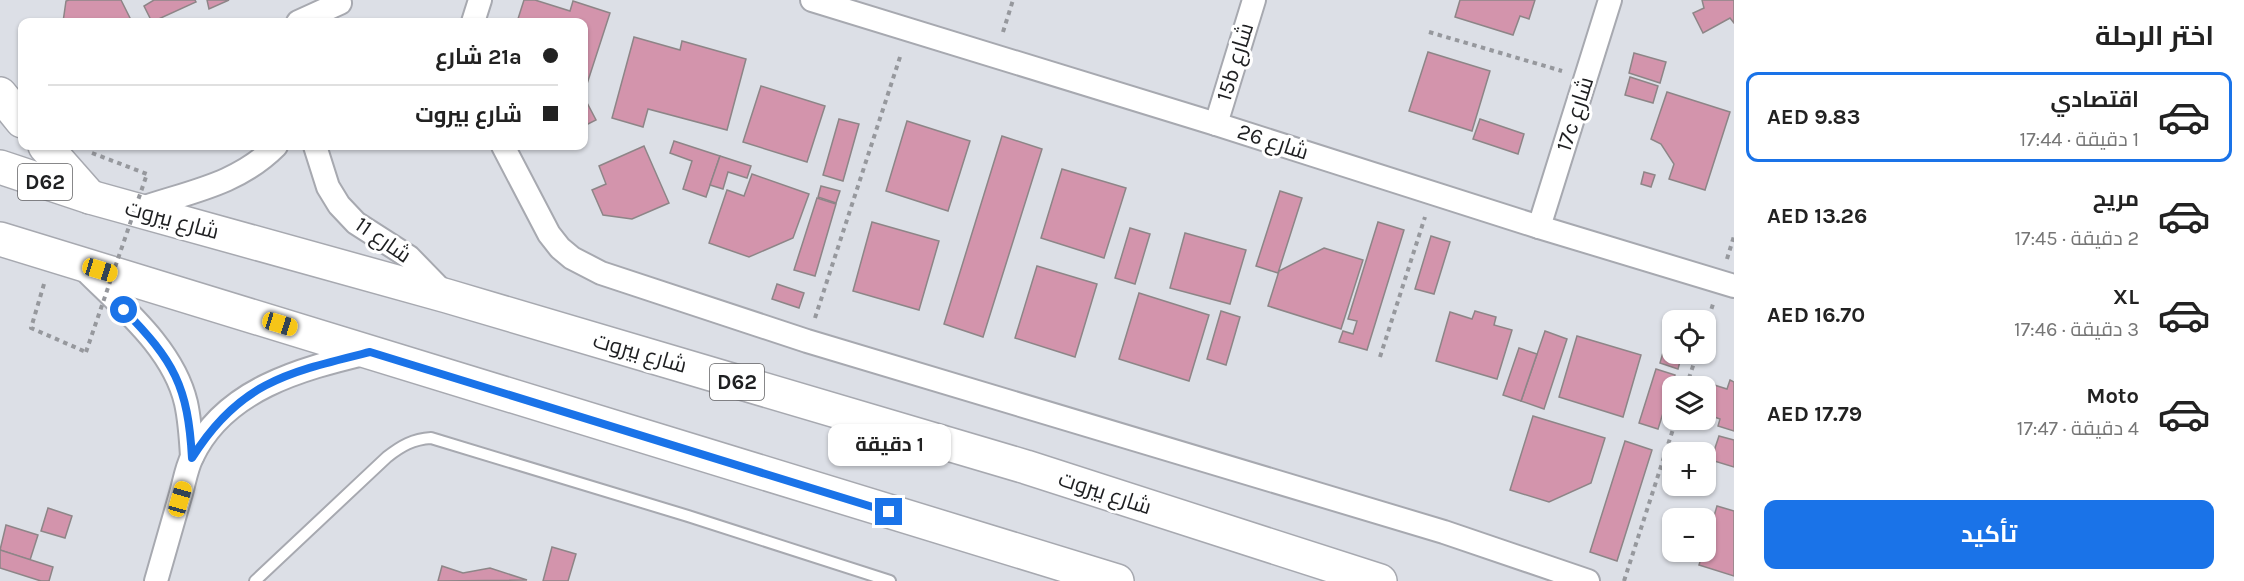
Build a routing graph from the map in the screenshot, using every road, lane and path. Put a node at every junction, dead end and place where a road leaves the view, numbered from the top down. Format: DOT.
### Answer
graph roads {
  1 [pos="480,0"];
  2 [pos="1013,0"];
  3 [pos="1254,0"];
  4 [pos="1610,0"];
  5 [pos="822,1"];
  6 [pos="338,8"];
  7 [pos="309,18"];
  8 [pos="474,18"];
  9 [pos="909,31"];
  10 [pos="1429,32"];
  11 [pos="996,56"];
  12 [pos="1586,78"];
  13 [pos="0,92"];
  14 [pos="18,97"];
  15 [pos="18,116"];
  16 [pos="1216,124"];
  17 [pos="49,150"];
  18 [pos="85,150"];
  19 [pos="271,150"];
  20 [pos="316,150"];
  21 [pos="504,150"];
  22 [pos="0,167"];
  23 [pos="1432,193"];
  24 [pos="90,197"];
  25 [pos="136,210"];
  26 [pos="1539,227"];
  27 [pos="0,239"];
  28 [pos="65,260"];
  29 [pos="1734,286"];
  30 [pos="447,296"];
  31 [pos="807,341"];
  32 [pos="370,352"];
  33 [pos="1380,357"];
  34 [pos="1673,430"];
  35 [pos="192,458"];
  36 [pos="156,581"];
  37 [pos="255,581"];
  38 [pos="890,581"];
  39 [pos="1117,581"];
  40 [pos="1380,581"];
  41 [pos="1587,581"];
  42 [pos="1624,581"];
  1 -- 8 [label="street"];
  2 -- 11 [label="path"];
  3 -- 16 [label="street, 15b شارع"];
  4 -- 12 [label="street, 17c شارع"];
  5 -- 9 [label="street, شارع 26"];
  6 -- 7 [label="street"];
  9 -- 11 [label="street, شارع 26"];
  9 -- 31 [label="path"];
  10 -- 12 [label="path"];
  11 -- 16 [label="street, شارع 26"];
  12 -- 26 [label="street, 17c شارع"];
  13 -- 14 [label="street"];
  13 -- 15 [label="main road"];
  16 -- 23 [label="street, شارع 26"];
  17 -- 24 [label="main road"];
  18 -- 28 [label="path, bridge"];
  19 -- 25 [label="street"];
  20 -- 30 [label="street, شارع 11"];
  21 -- 31 [label="street"];
  22 -- 24 [label="main road, شارع بيروت / D62"];
  23 -- 26 [label="street, شارع 26"];
  23 -- 33 [label="path"];
  24 -- 25 [label="main road, شارع بيروت / D62"];
  25 -- 30 [label="main road, شارع بيروت / D62"];
  26 -- 29 [label="street, شارع 26"];
  27 -- 28 [label="main road"];
  28 -- 32 [label="main road"];
  28 -- 35 [label="street"];
  30 -- 40 [label="main road, شارع بيروت / D62"];
  31 -- 41 [label="street"];
  32 -- 35 [label="street"];
  32 -- 39 [label="main road"];
  34 -- 42 [label="path"];
  35 -- 36 [label="street"];
  37 -- 38 [label="lane"];
}
